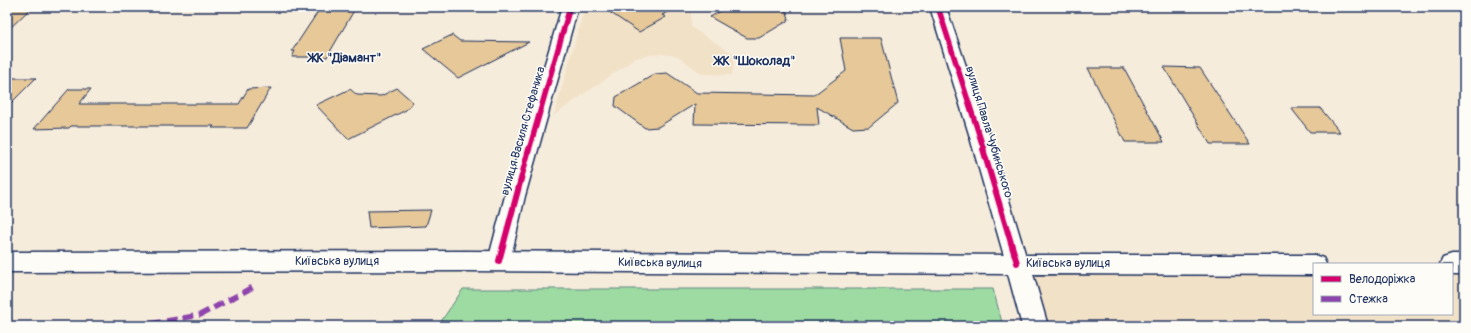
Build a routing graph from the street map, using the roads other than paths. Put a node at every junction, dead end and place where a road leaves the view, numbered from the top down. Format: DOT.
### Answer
graph roads {
  1 [pos="570,7"];
  2 [pos="938,7"];
  3 [pos="500,261"];
  4 [pos="7,262"];
  5 [pos="1017,263"];
  6 [pos="1313,265"];
  7 [pos="1453,265"];
  8 [pos="1464,265"];
  9 [pos="1035,326"];
  1 -- 3 [label="street, вулиця Василя Стефаника"];
  2 -- 5 [label="street, вулиця Павла Чубинського"];
  3 -- 4 [label="main road, Київська вулиця"];
  3 -- 5 [label="main road, Київська вулиця"];
  5 -- 6 [label="main road, Київська вулиця"];
  5 -- 9 [label="main road"];
  7 -- 8 [label="main road"];
}
